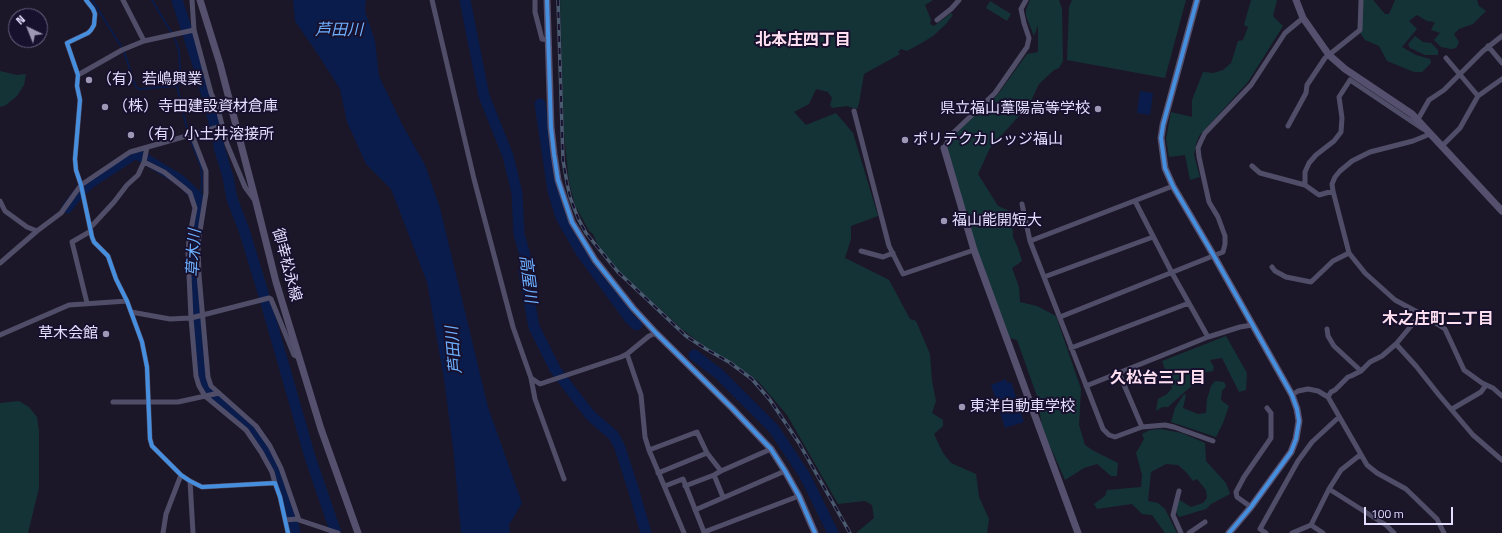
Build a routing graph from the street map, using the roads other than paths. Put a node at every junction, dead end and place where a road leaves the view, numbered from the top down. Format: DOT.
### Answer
graph roads {
  1 [pos="86,0"];
  2 [pos="123,0"];
  3 [pos="192,0"];
  4 [pos="200,0"];
  5 [pos="432,0"];
  6 [pos="534,0"];
  7 [pos="547,0"];
  8 [pos="959,0"];
  9 [pos="1026,0"];
  10 [pos="1197,0"];
  11 [pos="1296,0"];
  12 [pos="1361,0"];
  13 [pos="1303,18"];
  14 [pos="937,20"];
  15 [pos="193,31"];
  16 [pos="1502,36"];
  17 [pos="548,40"];
  18 [pos="144,41"];
  19 [pos="1488,46"];
  20 [pos="1329,55"];
  21 [pos="1446,58"];
  22 [pos="1502,63"];
  23 [pos="1459,73"];
  24 [pos="78,75"];
  25 [pos="1502,79"];
  26 [pos="1478,96"];
  27 [pos="854,111"];
  28 [pos="1416,121"];
  29 [pos="1288,126"];
  30 [pos="218,127"];
  31 [pos="1430,134"];
  32 [pos="190,135"];
  33 [pos="1442,146"];
  34 [pos="147,147"];
  35 [pos="944,148"];
  36 [pos="145,159"];
  37 [pos="1252,166"];
  38 [pos="1305,185"];
  39 [pos="1173,186"];
  40 [pos="82,188"];
  41 [pos="1333,191"];
  42 [pos="1135,201"];
  43 [pos="0,202"];
  44 [pos="256,202"];
  45 [pos="1022,204"];
  46 [pos="1502,211"];
  47 [pos="3,212"];
  48 [pos="91,229"];
  49 [pos="37,231"];
  50 [pos="1153,237"];
  51 [pos="1030,241"];
  52 [pos="974,250"];
  53 [pos="861,251"];
  54 [pos="893,253"];
  55 [pos="1349,253"];
  56 [pos="1214,256"];
  57 [pos="0,263"];
  58 [pos="1272,267"];
  59 [pos="1172,273"];
  60 [pos="1044,277"];
  61 [pos="127,301"];
  62 [pos="1189,303"];
  63 [pos="87,304"];
  64 [pos="131,312"];
  65 [pos="1421,314"];
  66 [pos="202,316"];
  67 [pos="1060,317"];
  68 [pos="193,318"];
  69 [pos="1252,325"];
  70 [pos="1327,329"];
  71 [pos="656,333"];
  72 [pos="0,335"];
  73 [pos="1208,337"];
  74 [pos="1396,344"];
  75 [pos="1071,348"];
  76 [pos="627,354"];
  77 [pos="300,358"];
  78 [pos="1361,371"];
  79 [pos="1119,373"];
  80 [pos="531,378"];
  81 [pos="1486,385"];
  82 [pos="1086,386"];
  83 [pos="218,394"];
  84 [pos="1292,395"];
  85 [pos="206,396"];
  86 [pos="1502,396"];
  87 [pos="1328,397"];
  88 [pos="113,402"];
  89 [pos="148,402"];
  90 [pos="1267,408"];
  91 [pos="1452,409"];
  92 [pos="1339,417"];
  93 [pos="1142,427"];
  94 [pos="1213,441"];
  95 [pos="269,446"];
  96 [pos="771,449"];
  97 [pos="649,450"];
  98 [pos="262,451"];
  99 [pos="707,454"];
  100 [pos="1360,455"];
  101 [pos="1502,460"];
  102 [pos="722,471"];
  103 [pos="785,471"];
  104 [pos="658,473"];
  105 [pos="181,475"];
  106 [pos="714,475"];
  107 [pos="564,480"];
  108 [pos="190,481"];
  109 [pos="275,483"];
  110 [pos="665,486"];
  111 [pos="685,486"];
  112 [pos="1329,489"];
  113 [pos="1179,491"];
  114 [pos="799,496"];
  115 [pos="723,497"];
  116 [pos="1251,507"];
  117 [pos="695,510"];
  118 [pos="298,519"];
  119 [pos="287,520"];
  120 [pos="1205,522"];
  121 [pos="1311,525"];
  122 [pos="163,533"];
  123 [pos="193,533"];
  124 [pos="288,533"];
  125 [pos="338,533"];
  126 [pos="358,533"];
  127 [pos="684,533"];
  128 [pos="815,533"];
  129 [pos="1078,533"];
  130 [pos="1182,533"];
  131 [pos="1189,533"];
  132 [pos="1229,533"];
  133 [pos="1266,533"];
  134 [pos="1292,533"];
  135 [pos="1323,533"];
  136 [pos="1394,533"];
  137 [pos="1444,533"];
  1 -- 24 [label="street"];
  2 -- 18 [label="street"];
  3 -- 15 [label="street"];
  4 -- 44 [label="street, 御幸松永線"];
  5 -- 80 [label="street"];
  6 -- 17 [label="street"];
  7 -- 17 [label="street"];
  8 -- 14 [label="street"];
  9 -- 35 [label="street"];
  10 -- 39 [label="street"];
  11 -- 13 [label="street"];
  12 -- 20 [label="street"];
  13 -- 20 [label="street"];
  13 -- 56 [label="street"];
  15 -- 18 [label="street"];
  15 -- 30 [label="street"];
  16 -- 19 [label="street"];
  17 -- 71 [label="street"];
  18 -- 24 [label="street"];
  19 -- 22 [label="street"];
  19 -- 23 [label="street"];
  20 -- 28 [label="street"];
  20 -- 29 [label="street"];
  21 -- 23 [label="street"];
  23 -- 26 [label="street"];
  23 -- 28 [label="street"];
  24 -- 40 [label="street"];
  25 -- 26 [label="street"];
  26 -- 33 [label="street"];
  27 -- 54 [label="street"];
  28 -- 31 [label="street"];
  28 -- 38 [label="street"];
  30 -- 32 [label="street"];
  30 -- 44 [label="street"];
  31 -- 33 [label="street"];
  31 -- 41 [label="street"];
  32 -- 34 [label="street"];
  32 -- 66 [label="street"];
  33 -- 46 [label="street"];
  34 -- 36 [label="street"];
  34 -- 40 [label="street"];
  35 -- 52 [label="street"];
  36 -- 48 [label="street"];
  36 -- 68 [label="street"];
  37 -- 38 [label="street"];
  38 -- 41 [label="street"];
  39 -- 42 [label="street"];
  39 -- 56 [label="street"];
  40 -- 48 [label="street"];
  40 -- 49 [label="street"];
  41 -- 55 [label="street"];
  42 -- 50 [label="street"];
  42 -- 51 [label="street"];
  43 -- 47 [label="street"];
  44 -- 77 [label="street, 御幸松永線"];
  45 -- 51 [label="street"];
  47 -- 49 [label="street"];
  48 -- 61 [label="street"];
  48 -- 63 [label="street"];
  49 -- 57 [label="street"];
  50 -- 59 [label="street"];
  50 -- 60 [label="street"];
  51 -- 60 [label="street"];
  52 -- 54 [label="street"];
  52 -- 129 [label="street"];
  53 -- 54 [label="street"];
  55 -- 58 [label="street"];
  55 -- 65 [label="street"];
  56 -- 59 [label="street"];
  56 -- 69 [label="street"];
  59 -- 62 [label="street"];
  59 -- 67 [label="street"];
  60 -- 67 [label="street"];
  61 -- 63 [label="street"];
  61 -- 64 [label="street"];
  62 -- 73 [label="street"];
  62 -- 75 [label="street"];
  63 -- 72 [label="street"];
  64 -- 68 [label="street"];
  64 -- 89 [label="street"];
  65 -- 74 [label="street"];
  65 -- 81 [label="street"];
  66 -- 68 [label="street"];
  66 -- 77 [label="street"];
  66 -- 83 [label="street"];
  67 -- 75 [label="street"];
  68 -- 85 [label="street"];
  69 -- 73 [label="street"];
  69 -- 84 [label="street"];
  70 -- 78 [label="street"];
  71 -- 76 [label="street"];
  71 -- 96 [label="street"];
  73 -- 79 [label="street"];
  74 -- 78 [label="street"];
  74 -- 91 [label="street"];
  75 -- 82 [label="street"];
  76 -- 80 [label="street"];
  76 -- 97 [label="street"];
  77 -- 126 [label="street, 御幸松永線"];
  78 -- 87 [label="street"];
  79 -- 82 [label="street"];
  79 -- 93 [label="street"];
  80 -- 107 [label="street"];
  81 -- 86 [label="street"];
  81 -- 91 [label="street"];
  82 -- 93 [label="street"];
  83 -- 85 [label="street"];
  83 -- 95 [label="street"];
  84 -- 87 [label="street"];
  84 -- 116 [label="street"];
  85 -- 89 [label="street"];
  85 -- 98 [label="street"];
  87 -- 92 [label="street"];
  88 -- 89 [label="street"];
  89 -- 105 [label="street"];
  90 -- 116 [label="street"];
  91 -- 101 [label="street"];
  92 -- 100 [label="street"];
  92 -- 133 [label="street"];
  93 -- 94 [label="street"];
  95 -- 98 [label="street"];
  95 -- 118 [label="street"];
  96 -- 102 [label="street"];
  96 -- 103 [label="street"];
  97 -- 99 [label="street"];
  97 -- 104 [label="street"];
  98 -- 109 [label="street"];
  99 -- 102 [label="street"];
  99 -- 104 [label="street"];
  100 -- 112 [label="street"];
  100 -- 137 [label="street"];
  102 -- 106 [label="street"];
  103 -- 114 [label="street"];
  103 -- 115 [label="street"];
  104 -- 110 [label="street"];
  105 -- 108 [label="street"];
  105 -- 122 [label="street"];
  106 -- 111 [label="street"];
  106 -- 115 [label="street"];
  108 -- 109 [label="street"];
  108 -- 123 [label="street"];
  109 -- 119 [label="street"];
  110 -- 111 [label="street"];
  110 -- 127 [label="street"];
  111 -- 117 [label="street"];
  112 -- 121 [label="street"];
  112 -- 136 [label="street"];
  113 -- 130 [label="street"];
  114 -- 117 [label="street"];
  114 -- 128 [label="street"];
  115 -- 117 [label="street"];
  116 -- 132 [label="street"];
  118 -- 119 [label="street"];
  118 -- 125 [label="street"];
  119 -- 124 [label="street"];
  120 -- 131 [label="street"];
  121 -- 134 [label="street"];
  121 -- 135 [label="street"];
}
